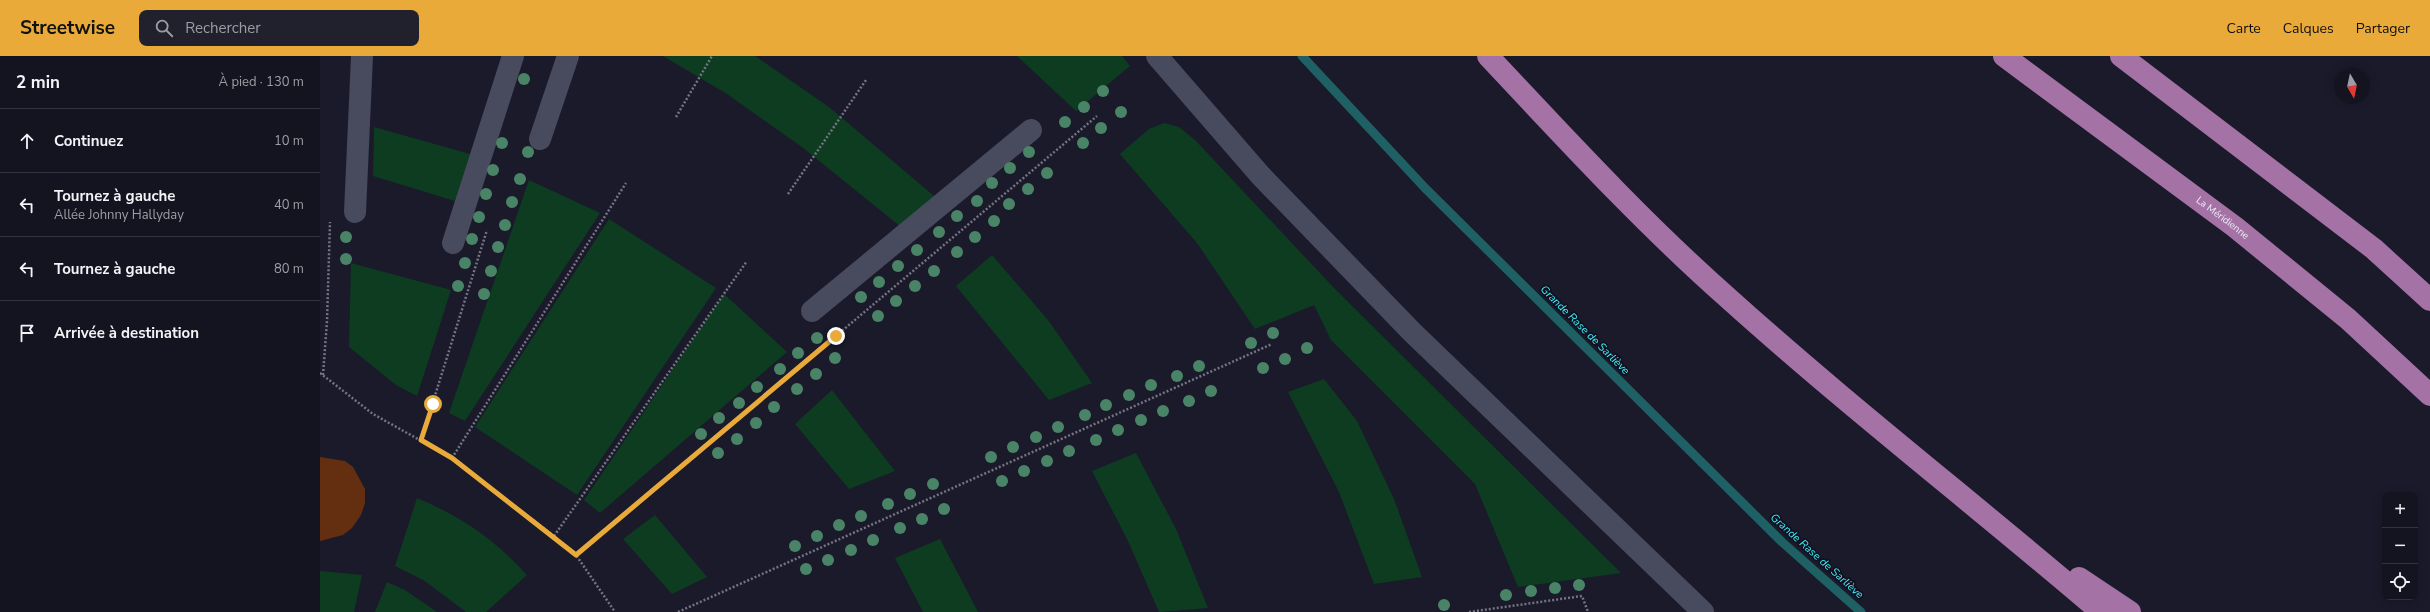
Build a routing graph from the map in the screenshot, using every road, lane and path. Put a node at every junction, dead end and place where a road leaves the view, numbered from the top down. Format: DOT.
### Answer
graph roads {
  1 [pos="362,56"];
  2 [pos="513,56"];
  3 [pos="568,56"];
  4 [pos="712,56"];
  5 [pos="1157,56"];
  6 [pos="1488,56"];
  7 [pos="2004,56"];
  8 [pos="2121,56"];
  9 [pos="866,80"];
  10 [pos="1097,116"];
  11 [pos="676,117"];
  12 [pos="1031,130"];
  13 [pos="540,139"];
  14 [pos="626,183"];
  15 [pos="788,194"];
  16 [pos="355,212"];
  17 [pos="489,226"];
  18 [pos="453,243"];
  19 [pos="747,261"];
  20 [pos="2430,300"];
  21 [pos="812,311"];
  22 [pos="1272,344"];
  23 [pos="320,373"];
  24 [pos="2430,395"];
  25 [pos="421,440"];
  26 [pos="452,458"];
  27 [pos="1994,520"];
  28 [pos="554,536"];
  29 [pos="576,555"];
  30 [pos="615,612"];
  31 [pos="678,612"];
  32 [pos="1469,612"];
  33 [pos="1588,612"];
  34 [pos="1703,612"];
  35 [pos="2101,612"];
  36 [pos="2130,612"];
  1 -- 16 [label="street"];
  2 -- 18 [label="street"];
  3 -- 13 [label="street"];
  4 -- 11 [label="path"];
  5 -- 34 [label="street"];
  6 -- 27 [label="highway"];
  7 -- 24 [label="highway, La Méridienne"];
  8 -- 20 [label="highway"];
  9 -- 15 [label="path"];
  10 -- 29 [label="path"];
  12 -- 21 [label="street"];
  14 -- 26 [label="path"];
  17 -- 25 [label="path"];
  19 -- 28 [label="path"];
  22 -- 31 [label="path"];
  23 -- 25 [label="path"];
  25 -- 26 [label="path"];
  26 -- 28 [label="path"];
  27 -- 35 [label="highway"];
  27 -- 36 [label="highway"];
  28 -- 29 [label="path"];
  29 -- 30 [label="path"];
  32 -- 33 [label="path"];
}
